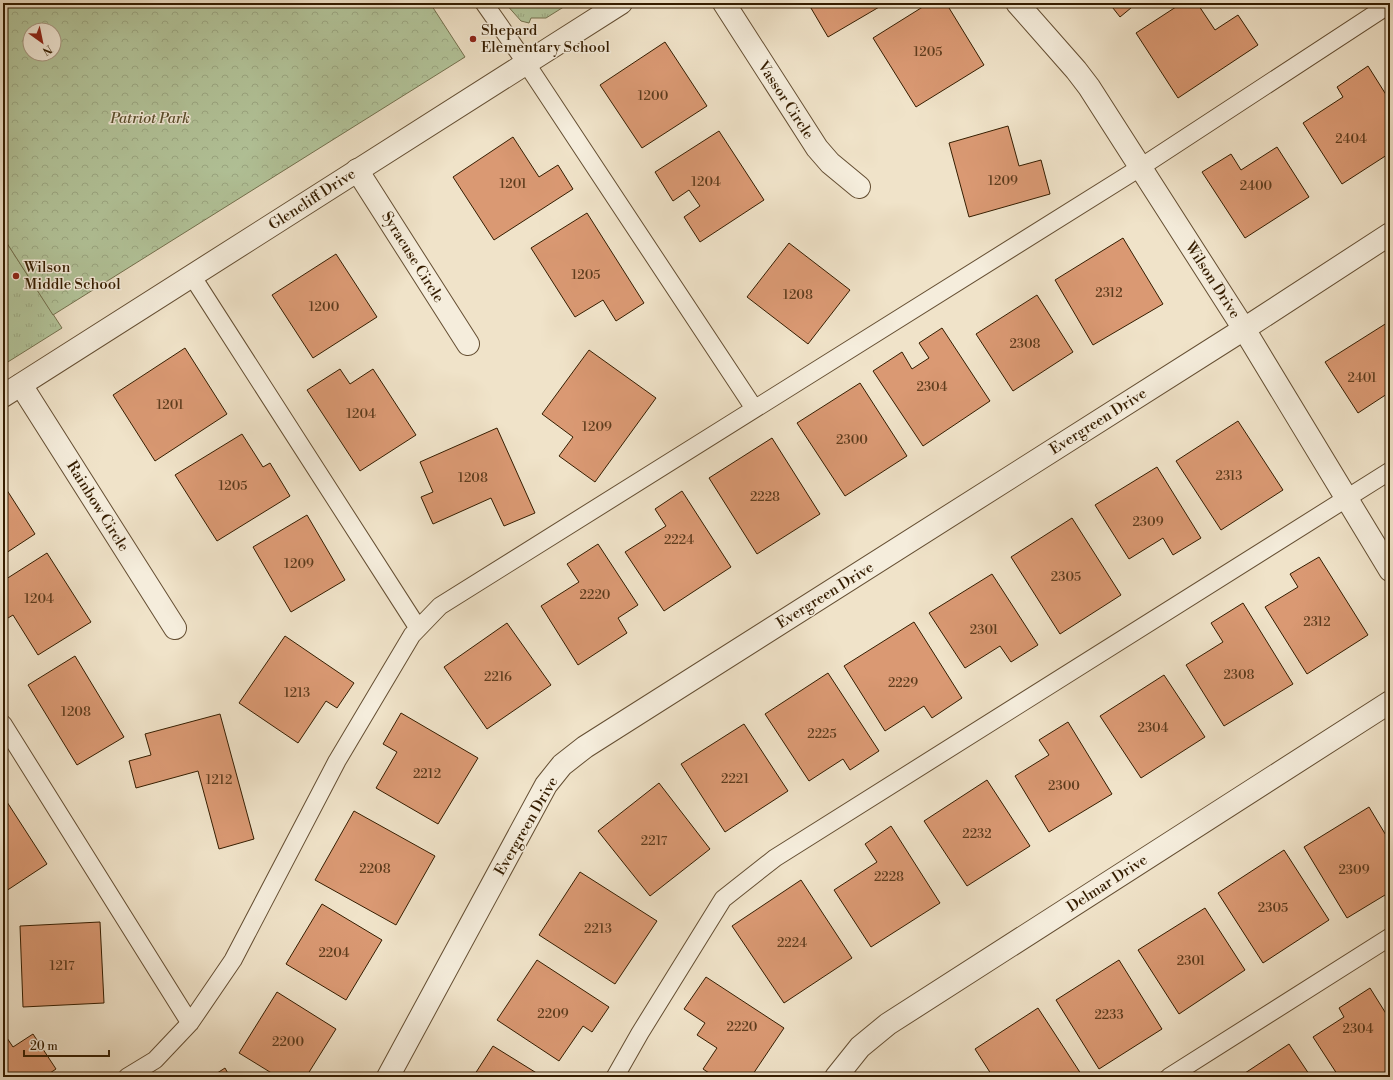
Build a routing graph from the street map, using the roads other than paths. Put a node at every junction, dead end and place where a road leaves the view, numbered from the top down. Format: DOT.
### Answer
graph roads {
  1 [pos="484,3"];
  2 [pos="621,3"];
  3 [pos="724,3"];
  4 [pos="1017,3"];
  5 [pos="1390,4"];
  6 [pos="526,63"];
  7 [pos="1141,168"];
  8 [pos="357,170"];
  9 [pos="859,187"];
  10 [pos="1390,234"];
  11 [pos="192,276"];
  12 [pos="1244,329"];
  13 [pos="468,344"];
  14 [pos="12,391"];
  15 [pos="754,408"];
  16 [pos="1390,471"];
  17 [pos="1347,499"];
  18 [pos="1390,570"];
  19 [pos="175,628"];
  20 [pos="418,628"];
  21 [pos="1390,702"];
  22 [pos="3,724"];
  23 [pos="1390,937"];
  24 [pos="190,1024"];
  25 [pos="128,1077"];
  26 [pos="388,1077"];
  27 [pos="615,1077"];
  28 [pos="836,1077"];
  29 [pos="1169,1077"];
  1 -- 6 [label="lane"];
  2 -- 6 [label="street, Glencliff Drive"];
  3 -- 9 [label="street, Vassor Circle"];
  4 -- 7 [label="street, Wilson Drive"];
  5 -- 7 [label="lane"];
  6 -- 8 [label="street, Glencliff Drive"];
  6 -- 15 [label="lane"];
  7 -- 12 [label="street, Wilson Drive"];
  7 -- 15 [label="lane"];
  8 -- 11 [label="street, Glencliff Drive"];
  8 -- 13 [label="street, Syracuse Circle"];
  10 -- 12 [label="street, Evergreen Drive"];
  11 -- 14 [label="street, Glencliff Drive"];
  11 -- 20 [label="lane"];
  12 -- 17 [label="street, Wilson Drive"];
  12 -- 26 [label="street, Evergreen Drive"];
  14 -- 19 [label="street, Rainbow Circle"];
  15 -- 20 [label="lane"];
  16 -- 17 [label="lane"];
  17 -- 18 [label="street, Wilson Drive"];
  17 -- 27 [label="lane"];
  20 -- 24 [label="lane"];
  21 -- 28 [label="street, Delmar Drive"];
  22 -- 24 [label="lane"];
  23 -- 29 [label="lane"];
  24 -- 25 [label="lane"];
}
